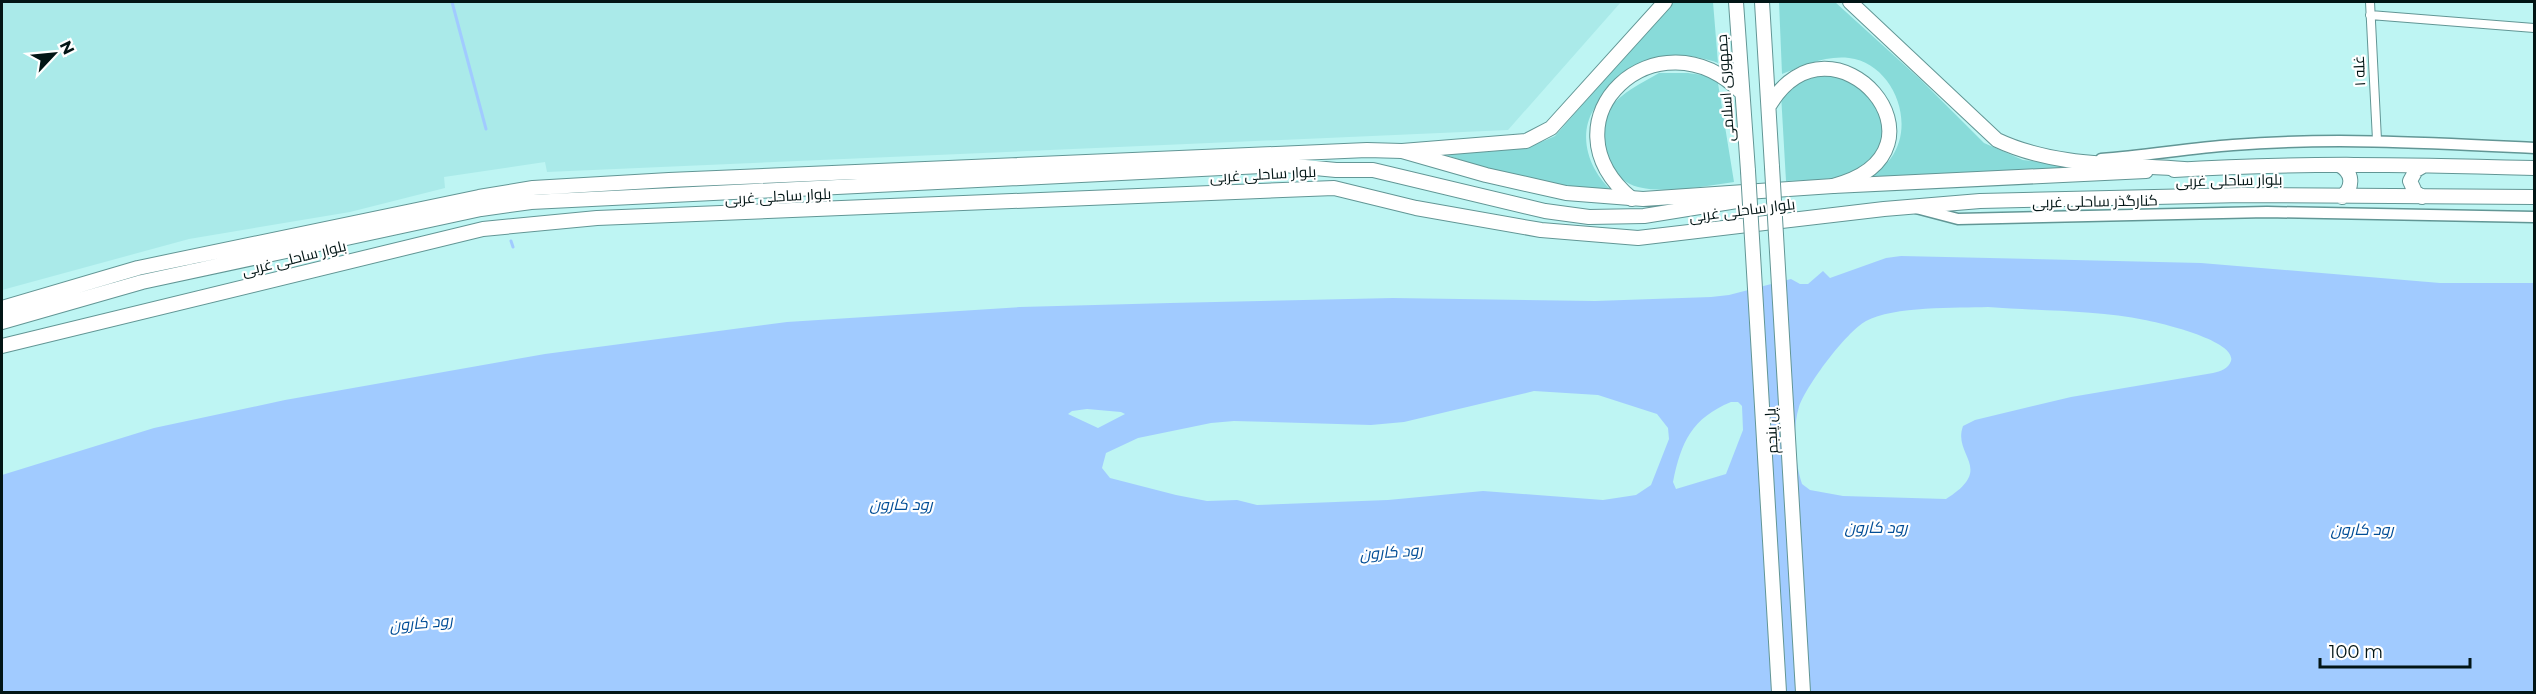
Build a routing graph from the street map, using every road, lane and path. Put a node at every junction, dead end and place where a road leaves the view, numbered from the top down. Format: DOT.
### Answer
graph roads {
  1 [pos="1665,2"];
  2 [pos="1736,2"];
  3 [pos="1762,2"];
  4 [pos="1850,2"];
  5 [pos="2370,2"];
  6 [pos="2370,15"];
  7 [pos="2535,28"];
  8 [pos="1742,93"];
  9 [pos="1769,106"];
  10 [pos="2377,140"];
  11 [pos="2535,148"];
  12 [pos="1402,151"];
  13 [pos="2076,160"];
  14 [pos="2338,165"];
  15 [pos="2423,166"];
  16 [pos="2535,168"];
  17 [pos="2184,169"];
  18 [pos="1748,171"];
  19 [pos="1833,186"];
  20 [pos="1798,189"];
  21 [pos="2342,197"];
  22 [pos="2422,197"];
  23 [pos="2535,197"];
  24 [pos="1632,199"];
  25 [pos="1910,207"];
  26 [pos="2535,217"];
  27 [pos="2,308"];
  28 [pos="2,322"];
  29 [pos="2,346"];
  30 [pos="1779,693"];
  31 [pos="1803,693"];
  1 -- 12 [label="main road"];
  2 -- 8 [label="main road, جمهوری اسلامی"];
  3 -- 9 [label="main road"];
  4 -- 13 [label="main road"];
  5 -- 6 [label="street, غله ۱"];
  6 -- 7 [label="street"];
  6 -- 10 [label="street, غله ۱"];
  8 -- 18 [label="main road, جمهوری اسلامی"];
  8 -- 24 [label="main road"];
  9 -- 19 [label="main road"];
  9 -- 31 [label="main road, پل پنجم, bridge"];
  10 -- 11 [label="street"];
  10 -- 13 [label="street"];
  12 -- 24 [label="main road, بلوار ساحلی غربی"];
  12 -- 27 [label="main road, بلوار ساحلی غربی"];
  13 -- 17 [label="main road"];
  14 -- 15 [label="main road, بلوار ساحلی غربی"];
  14 -- 17 [label="main road, بلوار ساحلی غربی"];
  14 -- 21 [label="main road"];
  15 -- 16 [label="main road, بلوار ساحلی غربی"];
  15 -- 22 [label="main road"];
  17 -- 19 [label="main road, بلوار ساحلی غربی"];
  18 -- 30 [label="main road, پل پنجم, bridge"];
  19 -- 20 [label="main road, بلوار ساحلی غربی"];
  20 -- 24 [label="main road, بلوار ساحلی غربی"];
  20 -- 28 [label="main road, بلوار ساحلی غربی"];
  21 -- 22 [label="main road, بلوار ساحلی غربی"];
  21 -- 25 [label="main road, بلوار ساحلی غربی"];
  22 -- 23 [label="main road, بلوار ساحلی غربی"];
  25 -- 26 [label="street, کنارگذر ساحلی غربی"];
  25 -- 29 [label="main road, بلوار ساحلی غربی"];
}
